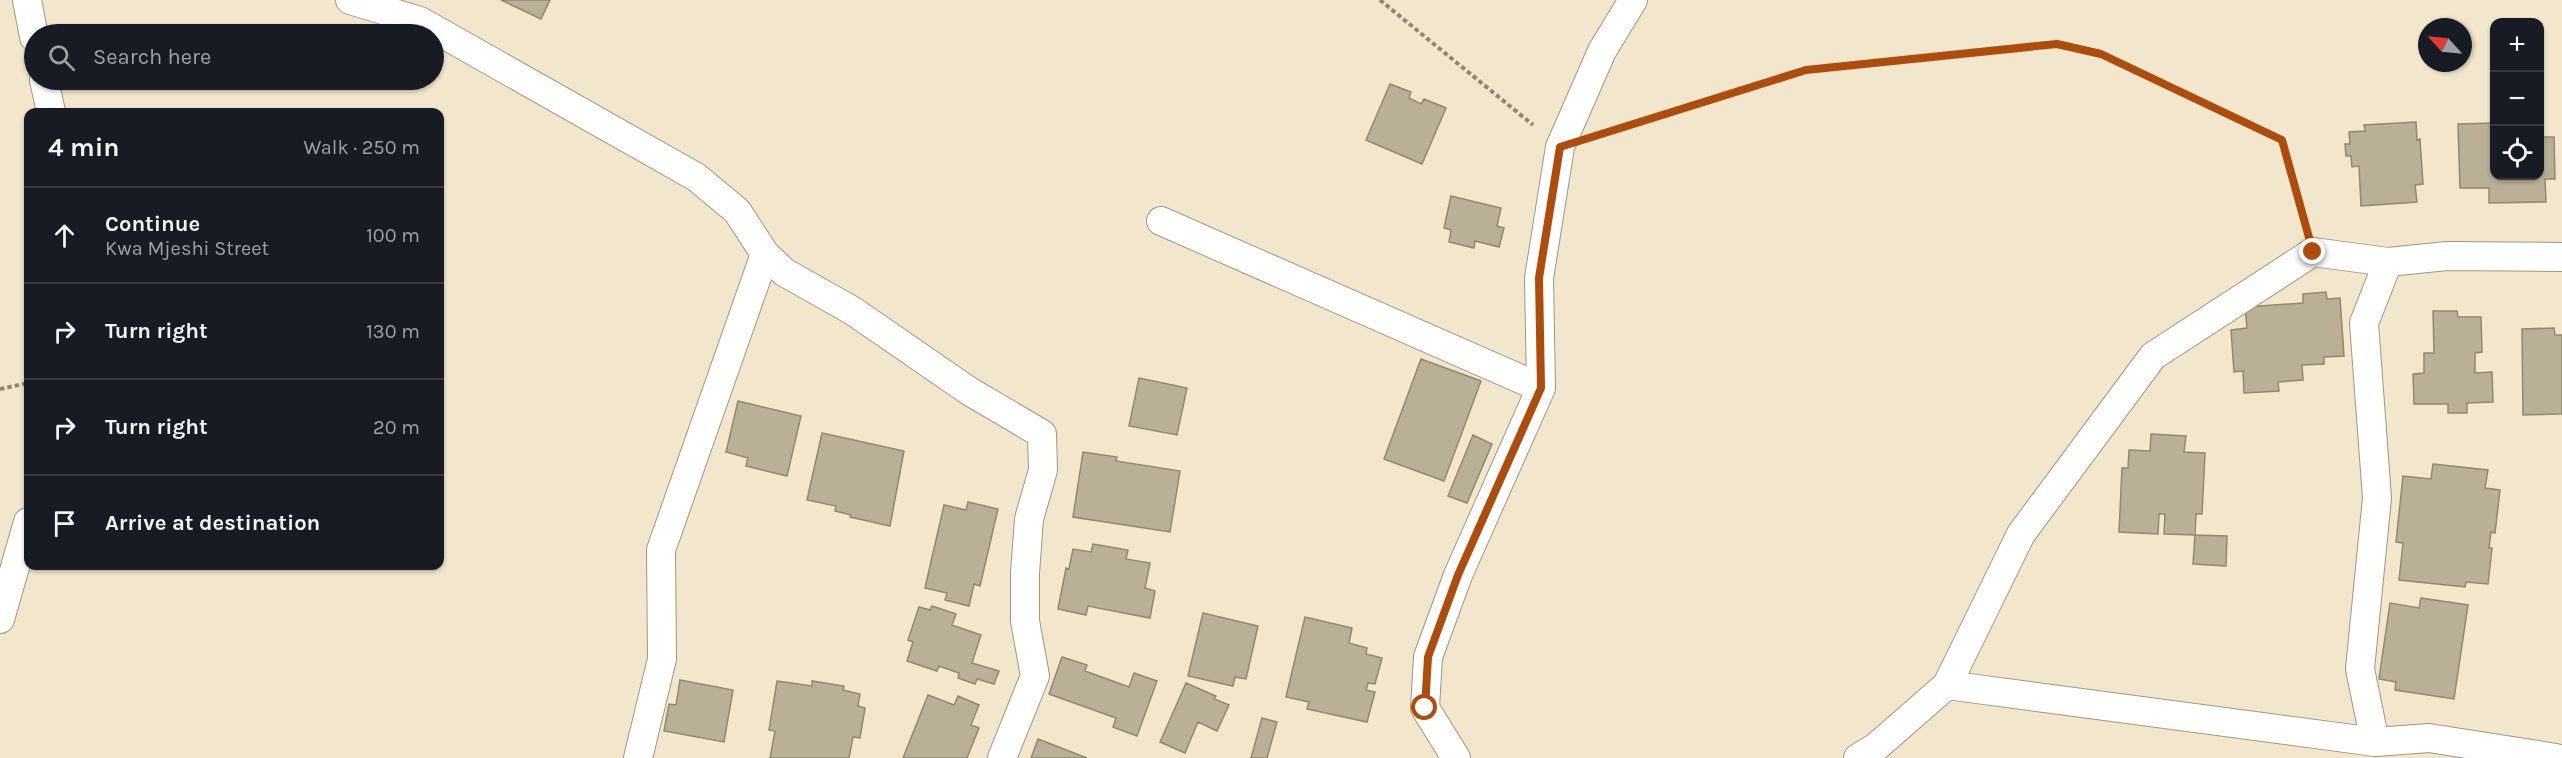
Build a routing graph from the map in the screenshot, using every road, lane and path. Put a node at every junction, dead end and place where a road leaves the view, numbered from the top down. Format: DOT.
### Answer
graph roads {
  1 [pos="27,0"];
  2 [pos="350,0"];
  3 [pos="1380,0"];
  4 [pos="1633,0"];
  5 [pos="32,24"];
  6 [pos="425,24"];
  7 [pos="444,35"];
  8 [pos="46,90"];
  9 [pos="50,108"];
  10 [pos="1560,147"];
  11 [pos="1161,220"];
  12 [pos="2313,252"];
  13 [pos="765,255"];
  14 [pos="2562,257"];
  15 [pos="2388,262"];
  16 [pos="24,384"];
  17 [pos="1541,388"];
  18 [pos="0,389"];
  19 [pos="24,536"];
  20 [pos="0,620"];
  21 [pos="1947,685"];
  22 [pos="2375,742"];
  23 [pos="638,758"];
  24 [pos="1002,758"];
  25 [pos="1456,758"];
  26 [pos="1858,758"];
  27 [pos="2556,758"];
  1 -- 5 [label="street"];
  2 -- 6 [label="street"];
  3 -- 10 [label="path"];
  4 -- 10 [label="street"];
  7 -- 13 [label="street"];
  8 -- 9 [label="street"];
  10 -- 12 [label="path"];
  10 -- 17 [label="street"];
  11 -- 17 [label="street"];
  12 -- 15 [label="street"];
  12 -- 21 [label="street"];
  13 -- 23 [label="street"];
  13 -- 24 [label="street"];
  14 -- 15 [label="street"];
  15 -- 22 [label="street"];
  16 -- 18 [label="path"];
  17 -- 25 [label="street"];
  19 -- 20 [label="street"];
  21 -- 22 [label="street"];
  21 -- 26 [label="street"];
  22 -- 27 [label="street"];
}
